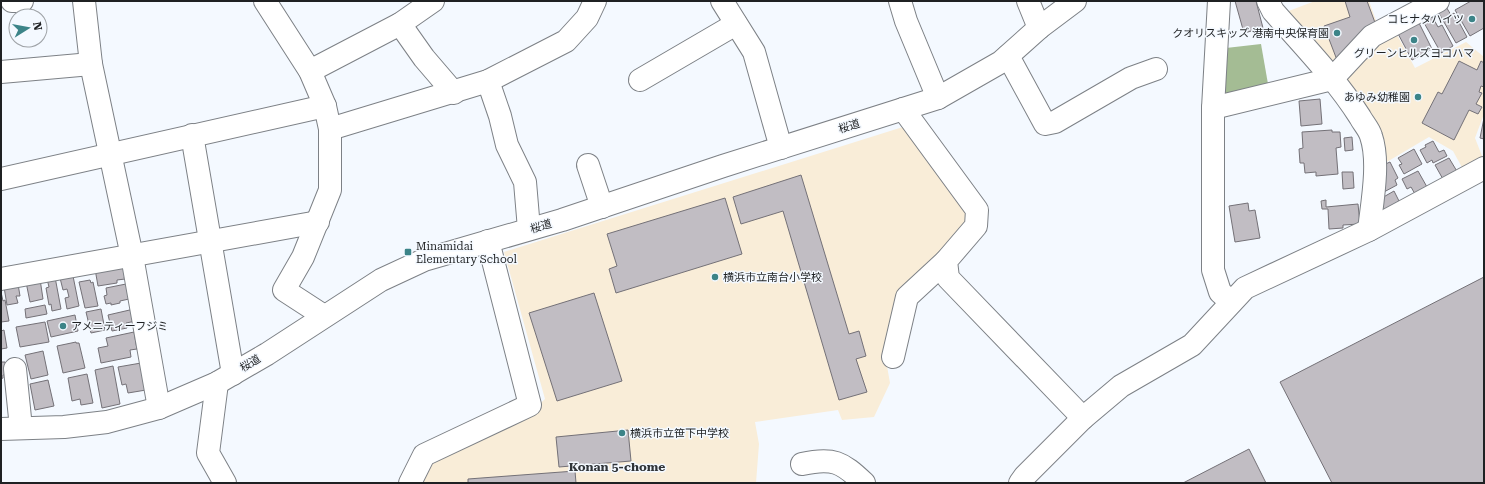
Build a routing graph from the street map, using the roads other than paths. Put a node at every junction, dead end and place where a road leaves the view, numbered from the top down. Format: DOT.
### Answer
graph roads {
  1 [pos="12,1"];
  2 [pos="22,1"];
  3 [pos="84,1"];
  4 [pos="433,1"];
  5 [pos="596,1"];
  6 [pos="722,1"];
  7 [pos="900,1"];
  8 [pos="1028,1"];
  9 [pos="1075,1"];
  10 [pos="1219,1"];
  11 [pos="1268,1"];
  12 [pos="1438,1"];
  13 [pos="274,4"];
  14 [pos="400,24"];
  15 [pos="736,24"];
  16 [pos="1039,28"];
  17 [pos="1008,56"];
  18 [pos="91,64"];
  19 [pos="1156,69"];
  20 [pos="310,71"];
  21 [pos="1,72"];
  22 [pos="1332,79"];
  23 [pos="640,80"];
  24 [pos="488,81"];
  25 [pos="454,93"];
  26 [pos="938,98"];
  27 [pos="325,106"];
  28 [pos="1213,108"];
  29 [pos="903,109"];
  30 [pos="330,129"];
  31 [pos="192,135"];
  32 [pos="781,148"];
  33 [pos="111,154"];
  34 [pos="588,165"];
  35 [pos="1484,168"];
  36 [pos="1,179"];
  37 [pos="602,207"];
  38 [pos="318,222"];
  39 [pos="529,229"];
  40 [pos="1369,230"];
  41 [pos="488,241"];
  42 [pos="211,242"];
  43 [pos="132,256"];
  44 [pos="946,261"];
  45 [pos="1,279"];
  46 [pos="1231,302"];
  47 [pos="324,316"];
  48 [pos="893,357"];
  49 [pos="15,369"];
  50 [pos="225,378"];
  51 [pos="159,408"];
  52 [pos="1083,418"];
  53 [pos="11,428"];
  54 [pos="802,464"];
  55 [pos="225,483"];
  56 [pos="410,483"];
  57 [pos="864,483"];
  58 [pos="1020,483"];
  1 -- 2 [label="street"];
  3 -- 18 [label="street"];
  4 -- 14 [label="street"];
  5 -- 24 [label="street"];
  6 -- 15 [label="street"];
  7 -- 26 [label="street"];
  8 -- 16 [label="street"];
  9 -- 16 [label="street, 桜道"];
  10 -- 28 [label="street"];
  11 -- 22 [label="street"];
  12 -- 22 [label="street"];
  13 -- 20 [label="street"];
  14 -- 20 [label="street"];
  14 -- 25 [label="street"];
  15 -- 23 [label="street"];
  15 -- 32 [label="street"];
  16 -- 17 [label="street, 桜道"];
  17 -- 19 [label="street"];
  17 -- 26 [label="street, 桜道"];
  18 -- 21 [label="street"];
  18 -- 33 [label="street"];
  20 -- 27 [label="street"];
  22 -- 28 [label="street"];
  22 -- 40 [label="street"];
  24 -- 25 [label="street"];
  24 -- 39 [label="street"];
  25 -- 30 [label="street"];
  26 -- 29 [label="street, 桜道"];
  27 -- 30 [label="street"];
  27 -- 31 [label="street"];
  28 -- 46 [label="street"];
  29 -- 32 [label="street, 桜道"];
  29 -- 44 [label="street"];
  30 -- 38 [label="street"];
  31 -- 33 [label="street"];
  31 -- 42 [label="street"];
  32 -- 37 [label="street, 桜道"];
  33 -- 36 [label="street"];
  33 -- 43 [label="street"];
  34 -- 37 [label="street"];
  35 -- 40 [label="street"];
  37 -- 39 [label="street, 桜道"];
  38 -- 42 [label="street"];
  38 -- 47 [label="street"];
  39 -- 41 [label="street, 桜道"];
  40 -- 46 [label="street"];
  41 -- 47 [label="street, 桜道"];
  41 -- 56 [label="street"];
  42 -- 43 [label="street"];
  42 -- 50 [label="street"];
  43 -- 45 [label="street"];
  43 -- 51 [label="street"];
  44 -- 48 [label="street"];
  44 -- 52 [label="street"];
  46 -- 52 [label="street"];
  47 -- 50 [label="street, 桜道"];
  49 -- 53 [label="street"];
  50 -- 51 [label="street, 桜道"];
  50 -- 55 [label="street"];
  51 -- 53 [label="street, 桜道"];
  52 -- 58 [label="street"];
  54 -- 57 [label="street"];
}
